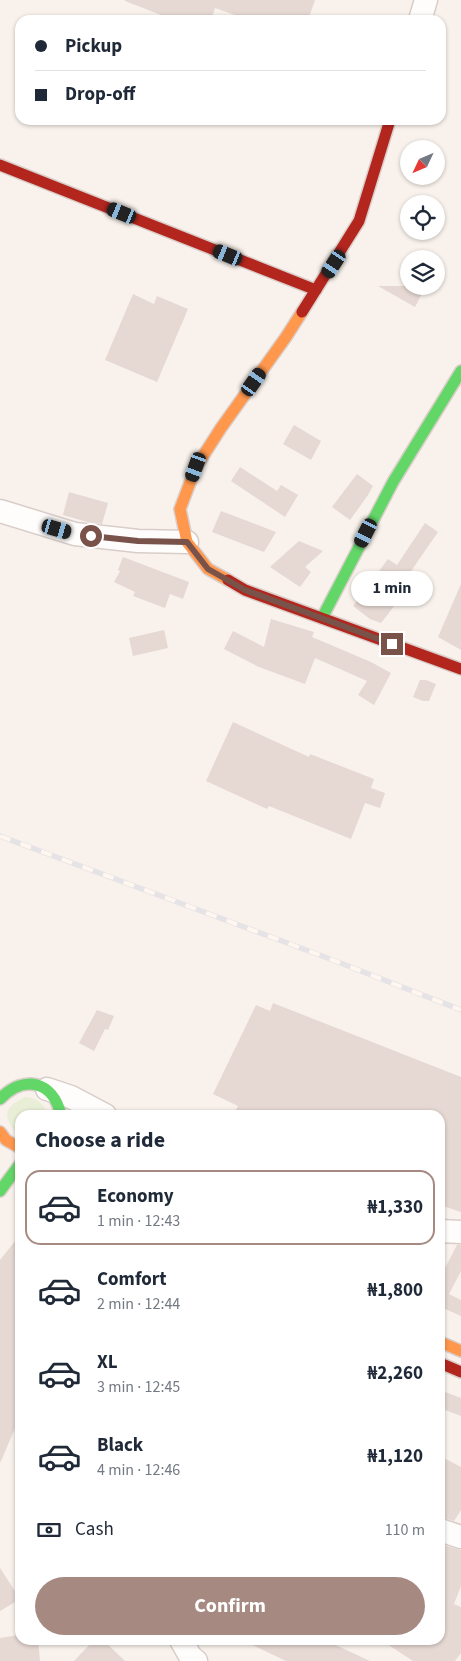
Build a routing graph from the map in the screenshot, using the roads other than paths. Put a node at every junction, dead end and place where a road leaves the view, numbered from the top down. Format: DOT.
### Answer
graph roads {
  1 [pos="426,0"];
  2 [pos="422,15"];
  3 [pos="388,125"];
  4 [pos="0,165"];
  5 [pos="316,290"];
  6 [pos="461,371"];
  7 [pos="0,511"];
  8 [pos="187,542"];
  9 [pos="322,618"];
  10 [pos="461,669"];
  11 [pos="0,1077"];
  12 [pos="21,1084"];
  13 [pos="47,1089"];
  14 [pos="0,1099"];
  15 [pos="60,1110"];
  16 [pos="96,1110"];
  17 [pos="0,1134"];
  18 [pos="15,1145"];
  19 [pos="15,1171"];
  20 [pos="0,1191"];
  21 [pos="445,1232"];
  22 [pos="461,1232"];
  23 [pos="445,1344"];
  24 [pos="461,1351"];
  25 [pos="445,1365"];
  26 [pos="461,1372"];
  27 [pos="445,1532"];
  28 [pos="461,1537"];
  29 [pos="184,1645"];
  30 [pos="196,1661"];
  1 -- 2 [label="street"];
  3 -- 5 [label="street"];
  4 -- 5 [label="street"];
  5 -- 8 [label="street"];
  6 -- 9 [label="street"];
  7 -- 8 [label="street"];
  8 -- 9 [label="street"];
  9 -- 10 [label="street"];
  11 -- 12 [label="street"];
  12 -- 13 [label="street"];
  12 -- 14 [label="street"];
  13 -- 15 [label="street"];
  13 -- 16 [label="street"];
  17 -- 18 [label="street"];
  19 -- 20 [label="street"];
  21 -- 22 [label="street"];
  23 -- 24 [label="street"];
  25 -- 26 [label="street"];
  27 -- 28 [label="street"];
  29 -- 30 [label="street"];
}
